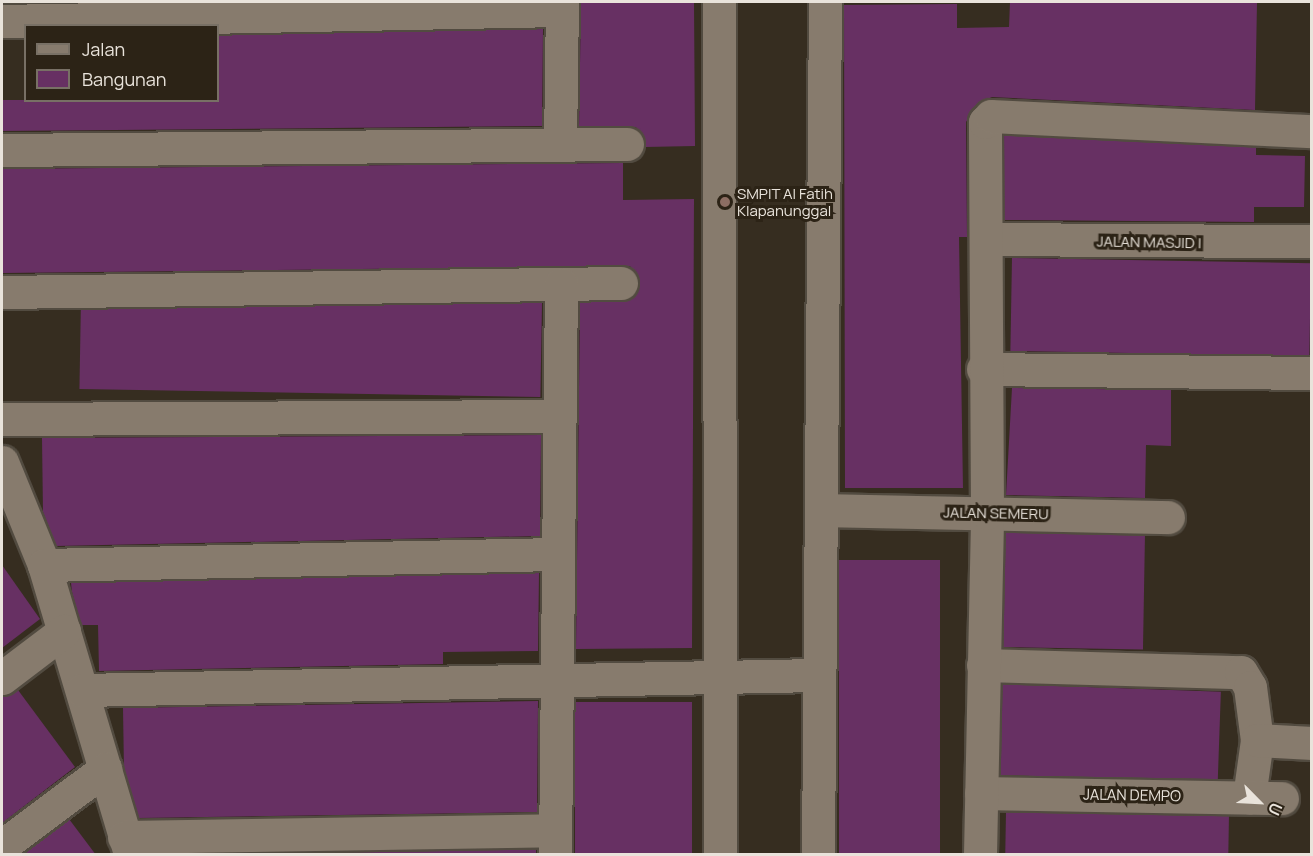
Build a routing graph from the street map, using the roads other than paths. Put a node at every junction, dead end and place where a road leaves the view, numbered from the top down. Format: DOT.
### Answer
graph roads {
  1 [pos="719,2"];
  2 [pos="825,2"];
  3 [pos="562,6"];
  4 [pos="2,21"];
  5 [pos="1311,131"];
  6 [pos="627,144"];
  7 [pos="560,145"];
  8 [pos="2,150"];
  9 [pos="987,239"];
  10 [pos="1311,241"];
  11 [pos="621,283"];
  12 [pos="561,284"];
  13 [pos="2,292"];
  14 [pos="983,369"];
  15 [pos="1311,373"];
  16 [pos="559,416"];
  17 [pos="2,419"];
  18 [pos="2,462"];
  19 [pos="8,499"];
  20 [pos="824,510"];
  21 [pos="987,513"];
  22 [pos="1168,517"];
  23 [pos="558,554"];
  24 [pos="45,565"];
  25 [pos="64,632"];
  26 [pos="983,665"];
  27 [pos="807,677"];
  28 [pos="2,678"];
  29 [pos="738,678"];
  30 [pos="557,682"];
  31 [pos="82,690"];
  32 [pos="1257,740"];
  33 [pos="1311,743"];
  34 [pos="105,769"];
  35 [pos="981,794"];
  36 [pos="1249,797"];
  37 [pos="1282,798"];
  38 [pos="555,842"];
  39 [pos="2,846"];
  40 [pos="127,846"];
  41 [pos="720,855"];
  42 [pos="818,855"];
  43 [pos="980,855"];
  1 -- 29 [label="street"];
  2 -- 20 [label="street"];
  3 -- 4 [label="street"];
  3 -- 7 [label="street"];
  5 -- 9 [label="street"];
  6 -- 7 [label="street"];
  7 -- 8 [label="street"];
  9 -- 10 [label="street, JALAN MASJID I"];
  9 -- 14 [label="street"];
  11 -- 12 [label="street"];
  12 -- 13 [label="street"];
  12 -- 16 [label="street"];
  14 -- 15 [label="street"];
  14 -- 21 [label="street"];
  16 -- 17 [label="street"];
  16 -- 23 [label="street"];
  18 -- 19 [label="street"];
  19 -- 24 [label="street"];
  20 -- 21 [label="street, JALAN SEMERU"];
  20 -- 27 [label="street"];
  21 -- 22 [label="street, JALAN SEMERU"];
  21 -- 26 [label="street"];
  23 -- 24 [label="street"];
  23 -- 30 [label="street"];
  24 -- 25 [label="street"];
  25 -- 28 [label="street"];
  25 -- 31 [label="street"];
  26 -- 32 [label="street"];
  26 -- 35 [label="street"];
  27 -- 29 [label="street"];
  27 -- 42 [label="street"];
  29 -- 30 [label="street"];
  29 -- 41 [label="street"];
  30 -- 31 [label="street"];
  30 -- 38 [label="street"];
  31 -- 34 [label="street"];
  32 -- 33 [label="street"];
  32 -- 36 [label="street"];
  34 -- 39 [label="street"];
  34 -- 40 [label="street"];
  35 -- 36 [label="street, JALAN DEMPO"];
  35 -- 43 [label="street"];
  36 -- 37 [label="street, JALAN DEMPO"];
  38 -- 40 [label="street"];
}
